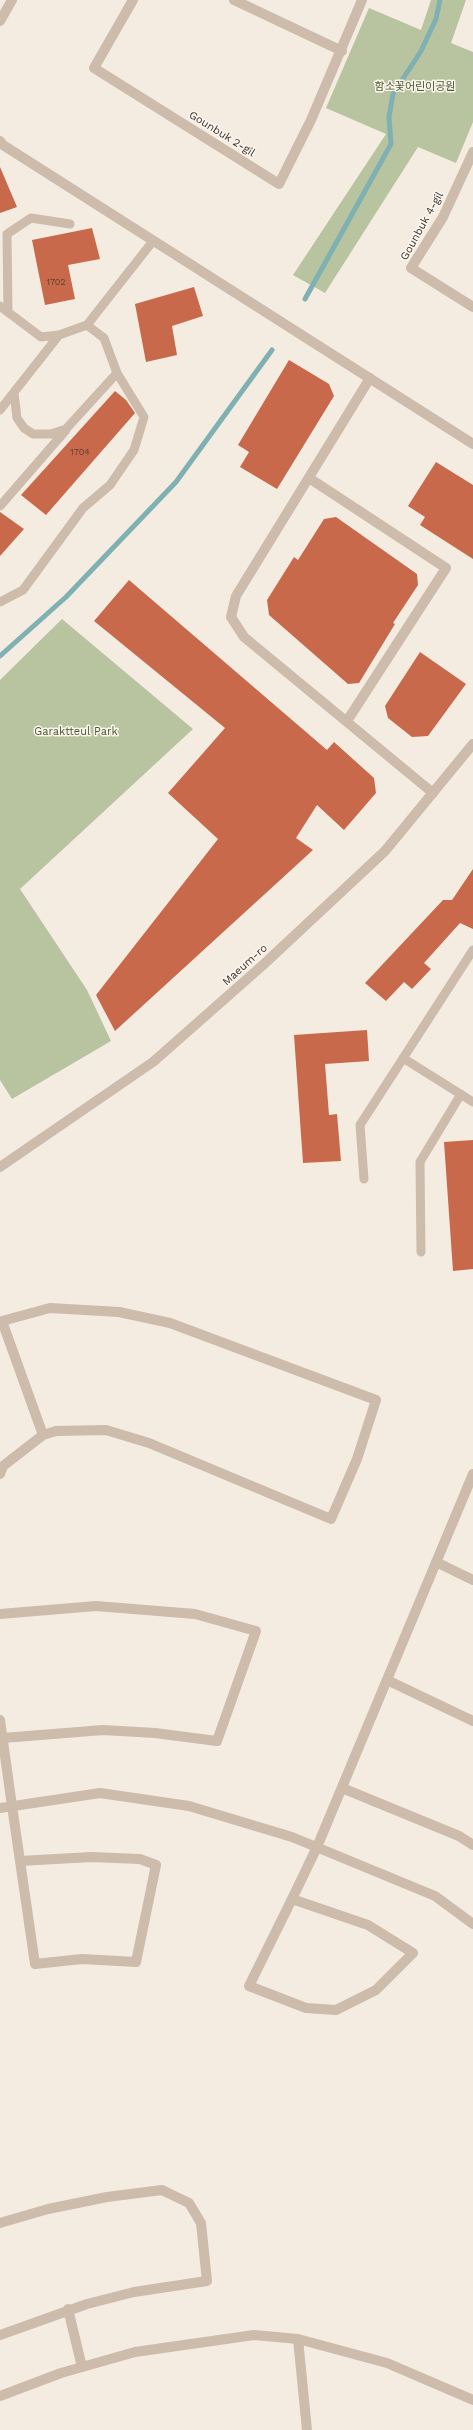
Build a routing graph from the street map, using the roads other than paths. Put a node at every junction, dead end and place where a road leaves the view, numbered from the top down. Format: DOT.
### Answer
graph roads {
  1 [pos="12,0"];
  2 [pos="133,0"];
  3 [pos="234,0"];
  4 [pos="362,0"];
  5 [pos="0,21"];
  6 [pos="342,51"];
  7 [pos="1,144"];
  8 [pos="473,152"];
  9 [pos="470,165"];
  10 [pos="70,224"];
  11 [pos="153,241"];
  12 [pos="0,306"];
  13 [pos="473,307"];
  14 [pos="8,312"];
  15 [pos="87,325"];
  16 [pos="59,336"];
  17 [pos="117,373"];
  18 [pos="370,378"];
  19 [pos="14,392"];
  20 [pos="0,410"];
  21 [pos="66,429"];
  22 [pos="473,444"];
  23 [pos="309,478"];
  24 [pos="0,506"];
  25 [pos="0,602"];
  26 [pos="347,721"];
  27 [pos="473,744"];
  28 [pos="433,793"];
  29 [pos="473,950"];
  30 [pos="403,1058"];
  31 [pos="462,1094"];
  32 [pos="473,1102"];
  33 [pos="0,1167"];
  34 [pos="364,1179"];
  35 [pos="421,1252"];
  36 [pos="43,1435"];
  37 [pos="0,1474"];
  38 [pos="473,1474"];
  39 [pos="436,1562"];
  40 [pos="473,1580"];
  41 [pos="0,1614"];
  42 [pos="387,1680"];
  43 [pos="0,1720"];
  44 [pos="473,1721"];
  45 [pos="2,1738"];
  46 [pos="342,1788"];
  47 [pos="12,1806"];
  48 [pos="0,1808"];
  49 [pos="473,1845"];
  50 [pos="317,1847"];
  51 [pos="20,1861"];
  52 [pos="292,1899"];
  53 [pos="473,1924"];
  54 [pos="0,2223"];
  55 [pos="68,2309"];
  56 [pos="0,2335"];
  57 [pos="298,2339"];
  58 [pos="82,2367"];
  59 [pos="0,2396"];
  60 [pos="473,2400"];
  61 [pos="308,2430"];
  1 -- 5 [label="street"];
  2 -- 6 [label="street, Gounbuk 2-gil"];
  3 -- 6 [label="street"];
  4 -- 6 [label="street, Gounbuk 2-gil"];
  7 -- 11 [label="street"];
  8 -- 9 [label="street, Gounbuk 4-gil"];
  9 -- 13 [label="street, Gounbuk 4-gil"];
  10 -- 14 [label="lane"];
  11 -- 15 [label="lane"];
  11 -- 18 [label="street"];
  12 -- 14 [label="lane"];
  14 -- 16 [label="lane"];
  15 -- 16 [label="lane"];
  15 -- 17 [label="lane"];
  16 -- 19 [label="lane"];
  17 -- 21 [label="lane"];
  17 -- 25 [label="lane"];
  18 -- 22 [label="street"];
  18 -- 23 [label="street"];
  19 -- 20 [label="lane"];
  19 -- 21 [label="lane"];
  21 -- 24 [label="lane"];
  23 -- 26 [label="street"];
  23 -- 26 [label="street"];
  26 -- 28 [label="street"];
  27 -- 28 [label="street, Maeum-ro"];
  28 -- 33 [label="street, Maeum-ro"];
  29 -- 30 [label="lane"];
  30 -- 31 [label="lane"];
  30 -- 34 [label="lane"];
  31 -- 32 [label="lane"];
  31 -- 35 [label="lane"];
  36 -- 36 [label="street"];
  36 -- 37 [label="street"];
  38 -- 39 [label="street"];
  39 -- 40 [label="street"];
  39 -- 42 [label="street"];
  41 -- 45 [label="street"];
  42 -- 44 [label="street"];
  42 -- 46 [label="street"];
  43 -- 45 [label="street"];
  45 -- 47 [label="street"];
  46 -- 49 [label="street"];
  46 -- 50 [label="street"];
  47 -- 48 [label="street"];
  47 -- 50 [label="street"];
  47 -- 51 [label="street"];
  50 -- 52 [label="street"];
  50 -- 53 [label="street"];
  51 -- 51 [label="street"];
  52 -- 52 [label="street"];
  54 -- 55 [label="street"];
  55 -- 56 [label="street"];
  55 -- 58 [label="street"];
  57 -- 58 [label="street"];
  57 -- 60 [label="street"];
  57 -- 61 [label="street"];
  58 -- 59 [label="street"];
}
